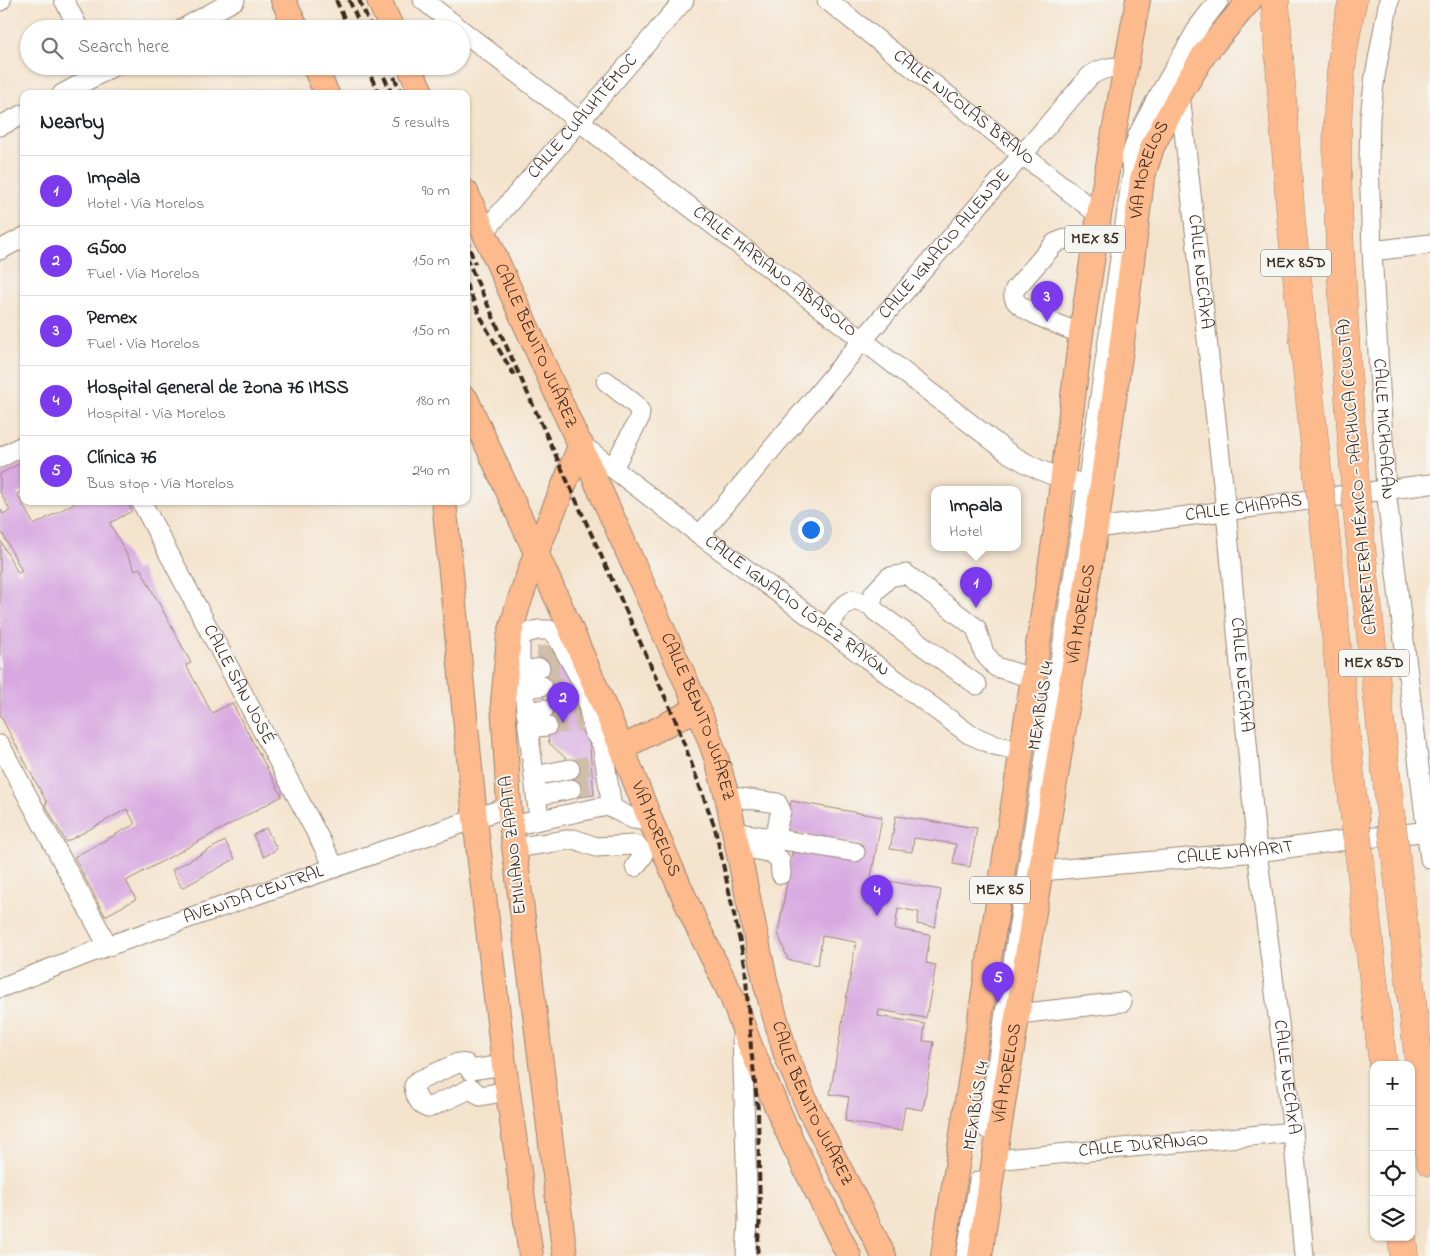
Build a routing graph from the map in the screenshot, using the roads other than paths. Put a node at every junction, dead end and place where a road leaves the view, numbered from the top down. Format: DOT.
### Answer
graph roads {
  1 [pos="64,0"];
  2 [pos="234,0"];
  3 [pos="283,0"];
  4 [pos="379,0"];
  5 [pos="423,0"];
  6 [pos="684,0"];
  7 [pos="827,0"];
  8 [pos="1138,0"];
  9 [pos="1219,0"];
  10 [pos="1250,0"];
  11 [pos="1275,0"];
  12 [pos="1353,0"];
  13 [pos="1389,0"];
  14 [pos="74,20"];
  15 [pos="198,20"];
  16 [pos="293,20"];
  17 [pos="388,20"];
  18 [pos="449,20"];
  19 [pos="470,36"];
  20 [pos="1126,66"];
  21 [pos="94,75"];
  22 [pos="318,75"];
  23 [pos="413,75"];
  24 [pos="69,90"];
  25 [pos="325,90"];
  26 [pos="420,90"];
  27 [pos="1180,94"];
  28 [pos="20,116"];
  29 [pos="579,122"];
  30 [pos="0,126"];
  31 [pos="1022,154"];
  32 [pos="470,201"];
  33 [pos="1099,215"];
  34 [pos="484,232"];
  35 [pos="20,239"];
  36 [pos="1095,239"];
  37 [pos="1430,244"];
  38 [pos="0,250"];
  39 [pos="1372,251"];
  40 [pos="1081,334"];
  41 [pos="862,342"];
  42 [pos="606,381"];
  43 [pos="470,408"];
  44 [pos="581,444"];
  45 [pos="20,447"];
  46 [pos="0,458"];
  47 [pos="613,468"];
  48 [pos="1082,482"];
  49 [pos="1430,484"];
  50 [pos="1386,490"];
  51 [pos="143,505"];
  52 [pos="444,505"];
  53 [pos="1226,511"];
  54 [pos="1076,526"];
  55 [pos="700,536"];
  56 [pos="536,553"];
  57 [pos="871,605"];
  58 [pos="826,628"];
  59 [pos="515,636"];
  60 [pos="549,663"];
  61 [pos="1032,678"];
  62 [pos="977,685"];
  63 [pos="698,708"];
  64 [pos="0,745"];
  65 [pos="1021,751"];
  66 [pos="606,758"];
  67 [pos="506,766"];
  68 [pos="570,769"];
  69 [pos="533,770"];
  70 [pos="571,789"];
  71 [pos="536,796"];
  72 [pos="727,796"];
  73 [pos="612,808"];
  74 [pos="475,819"];
  75 [pos="539,819"];
  76 [pos="651,822"];
  77 [pos="511,826"];
  78 [pos="1429,831"];
  79 [pos="736,839"];
  80 [pos="774,839"];
  81 [pos="855,852"];
  82 [pos="1257,852"];
  83 [pos="1430,859"];
  84 [pos="635,867"];
  85 [pos="335,868"];
  86 [pos="1041,871"];
  87 [pos="781,874"];
  88 [pos="108,946"];
  89 [pos="0,988"];
  90 [pos="1122,1002"];
  91 [pos="1018,1014"];
  92 [pos="742,1024"];
  93 [pos="1383,1061"];
  94 [pos="504,1065"];
  95 [pos="508,1090"];
  96 [pos="1293,1132"];
  97 [pos="994,1160"];
  98 [pos="1430,1162"];
  99 [pos="1402,1241"];
  100 [pos="881,1250"];
  101 [pos="948,1250"];
  102 [pos="531,1256"];
  103 [pos="565,1256"];
  104 [pos="746,1256"];
  105 [pos="849,1256"];
  106 [pos="900,1256"];
  107 [pos="928,1256"];
  108 [pos="966,1256"];
  109 [pos="980,1256"];
  110 [pos="1304,1256"];
  111 [pos="1404,1256"];
  1 -- 14 [label="street"];
  2 -- 15 [label="street"];
  3 -- 16 [label="main road"];
  4 -- 17 [label="main road"];
  5 -- 18 [label="street, CALLE MARIANO ABASOLO"];
  6 -- 29 [label="street, CALLE CUAUHTÉMOC"];
  7 -- 31 [label="street, CALLE NICOLÁS BRAVO"];
  8 -- 20 [label="main road, VÍA MORELOS / MEX 85"];
  9 -- 48 [label="street"];
  10 -- 27 [label="main road, VÍA MORELOS / MEX 85"];
  11 -- 93 [label="highway, CARRETERA MÉXICO - PACHUCA (CUOTA) / MEX 85D, bridge"];
  12 -- 98 [label="highway, CARRETERA MÉXICO - PACHUCA (CUOTA) / MEX 85D, bridge"];
  13 -- 39 [label="street, CALLE MICHOACÁN"];
  19 -- 29 [label="street, CALLE MARIANO ABASOLO"];
  20 -- 31 [label="street, CALLE IGNACIO ALLENDE"];
  20 -- 33 [label="main road, VÍA MORELOS / MEX 85"];
  21 -- 24 [label="street"];
  22 -- 25 [label="main road"];
  23 -- 26 [label="main road"];
  27 -- 48 [label="main road, VÍA MORELOS / MEX 85"];
  27 -- 53 [label="street, CALLE NECAXA"];
  28 -- 30 [label="street"];
  29 -- 34 [label="street, CALLE CUAUHTÉMOC"];
  29 -- 41 [label="street, CALLE MARIANO ABASOLO"];
  31 -- 33 [label="street, CALLE NICOLÁS BRAVO"];
  31 -- 41 [label="street, CALLE IGNACIO ALLENDE"];
  32 -- 34 [label="main road, CALLE BENITO JUÁREZ"];
  33 -- 36 [label="main road, VÍA MORELOS / MEX 85"];
  34 -- 44 [label="main road, CALLE BENITO JUÁREZ"];
  35 -- 38 [label="street"];
  36 -- 40 [label="main road, VÍA MORELOS / MEX 85"];
  36 -- 40 [label="street"];
  37 -- 39 [label="street"];
  39 -- 50 [label="street, CALLE MICHOACÁN"];
  40 -- 48 [label="main road, VÍA MORELOS / MEX 85"];
  41 -- 48 [label="street, CALLE MARIANO ABASOLO"];
  41 -- 55 [label="street, CALLE IGNACIO ALLENDE"];
  42 -- 47 [label="street"];
  43 -- 56 [label="main road, VÍA MORELOS"];
  44 -- 47 [label="street, CALLE IGNACIO LÓPEZ RAYÓN"];
  44 -- 56 [label="main road, EMILIANO ZAPATA"];
  44 -- 63 [label="main road, CALLE BENITO JUÁREZ"];
  45 -- 46 [label="street"];
  47 -- 55 [label="street, CALLE IGNACIO LÓPEZ RAYÓN"];
  48 -- 54 [label="main road, VÍA MORELOS / MEX 85"];
  48 -- 54 [label="main road, VÍA MORELOS / MEX 85"];
  49 -- 50 [label="street, CALLE CHIAPAS"];
  50 -- 53 [label="street, CALLE CHIAPAS"];
  50 -- 78 [label="street, CALLE MICHOACÁN"];
  51 -- 85 [label="street, CALLE SAN JOSÉ"];
  52 -- 74 [label="main road, EMILIANO ZAPATA"];
  53 -- 54 [label="street, CALLE CHIAPAS"];
  53 -- 82 [label="street, CALLE NECAXA"];
  54 -- 61 [label="main road, VÍA MORELOS / MEX 85"];
  54 -- 86 [label="main road, VÍA MORELOS / MEX 85"];
  54 -- 101 [label="street, MEXIBÚS L4"];
  54 -- 108 [label="street, MEXIBÚS L4"];
  55 -- 58 [label="street, CALLE IGNACIO LÓPEZ RAYÓN"];
  56 -- 59 [label="main road, EMILIANO ZAPATA"];
  56 -- 60 [label="main road, VÍA MORELOS"];
  57 -- 58 [label="street"];
  57 -- 61 [label="street"];
  57 -- 62 [label="street"];
  58 -- 65 [label="street, CALLE IGNACIO LÓPEZ RAYÓN"];
  59 -- 60 [label="street"];
  59 -- 60 [label="street"];
  59 -- 67 [label="main road, EMILIANO ZAPATA"];
  60 -- 66 [label="main road, VÍA MORELOS"];
  60 -- 66 [label="street"];
  60 -- 69 [label="street"];
  61 -- 65 [label="main road, VÍA MORELOS / MEX 85"];
  63 -- 66 [label="main road"];
  63 -- 72 [label="main road, CALLE BENITO JUÁREZ"];
  64 -- 88 [label="street"];
  65 -- 101 [label="main road, VÍA MORELOS / MEX 85"];
  66 -- 73 [label="street"];
  66 -- 76 [label="main road, VÍA MORELOS"];
  67 -- 69 [label="street"];
  67 -- 77 [label="main road, EMILIANO ZAPATA"];
  68 -- 69 [label="street"];
  69 -- 71 [label="street"];
  70 -- 71 [label="street"];
  71 -- 75 [label="street"];
  72 -- 79 [label="main road, CALLE BENITO JUÁREZ"];
  72 -- 80 [label="street"];
  73 -- 75 [label="street"];
  73 -- 76 [label="street"];
  74 -- 77 [label="street, AVENIDA CENTRAL"];
  74 -- 85 [label="street, AVENIDA CENTRAL"];
  74 -- 94 [label="main road, EMILIANO ZAPATA"];
  75 -- 77 [label="street"];
  76 -- 92 [label="main road, VÍA MORELOS"];
  77 -- 84 [label="street"];
  77 -- 103 [label="main road, EMILIANO ZAPATA"];
  78 -- 82 [label="street, CALLE NAYARIT"];
  78 -- 83 [label="street, CALLE MICHOACÁN"];
  79 -- 80 [label="street"];
  79 -- 87 [label="street"];
  79 -- 100 [label="main road, CALLE BENITO JUÁREZ"];
  80 -- 81 [label="street"];
  82 -- 86 [label="street, CALLE NAYARIT"];
  82 -- 96 [label="street, CALLE NECAXA"];
  85 -- 88 [label="street, AVENIDA CENTRAL"];
  86 -- 91 [label="main road, VÍA MORELOS / MEX 85"];
  88 -- 89 [label="street, AVENIDA CENTRAL"];
  90 -- 91 [label="street"];
  91 -- 97 [label="main road, VÍA MORELOS / MEX 85"];
  92 -- 104 [label="street"];
  92 -- 105 [label="main road, VÍA MORELOS"];
  94 -- 95 [label="main road, EMILIANO ZAPATA"];
  94 -- 95 [label="street"];
  95 -- 102 [label="main road, EMILIANO ZAPATA"];
  96 -- 97 [label="street, CALLE DURANGO"];
  96 -- 110 [label="street, CALLE NECAXA"];
  97 -- 109 [label="main road, VÍA MORELOS / MEX 85"];
  99 -- 111 [label="highway"];
  100 -- 106 [label="main road"];
  101 -- 107 [label="main road"];
}
